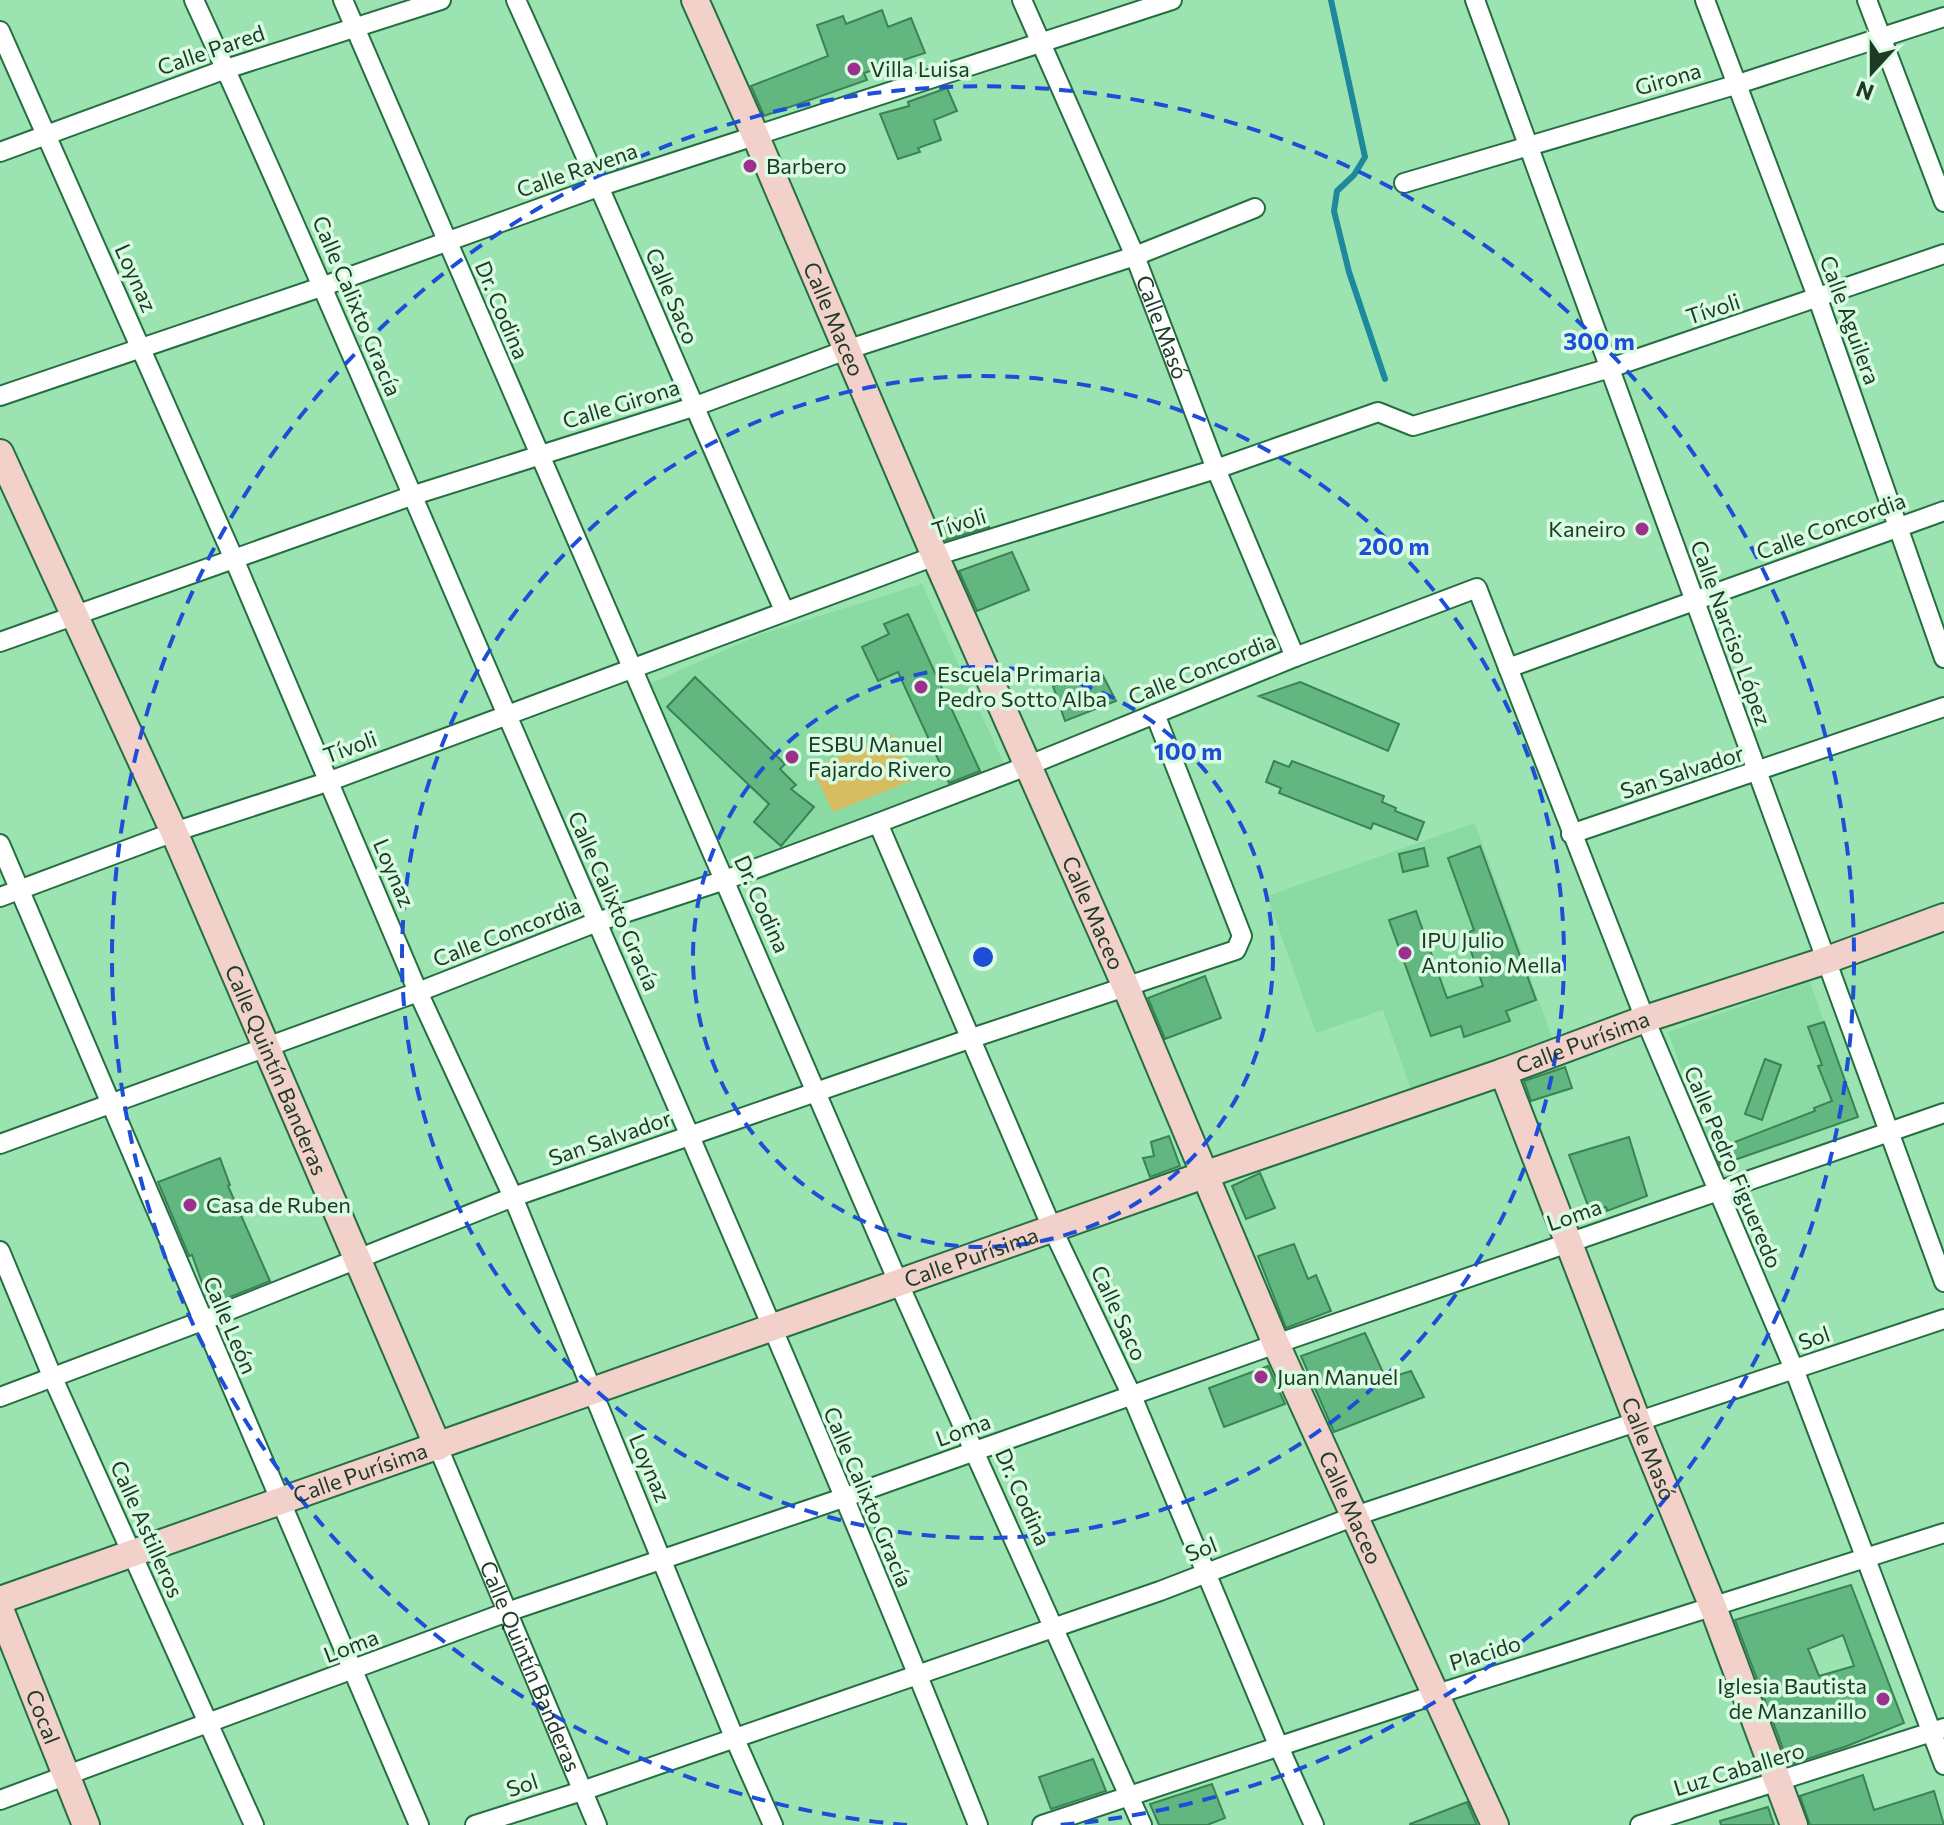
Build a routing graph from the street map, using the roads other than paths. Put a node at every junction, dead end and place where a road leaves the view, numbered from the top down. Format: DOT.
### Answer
graph roads {
  1 [pos="194,0"];
  2 [pos="343,0"];
  3 [pos="441,0"];
  4 [pos="516,0"];
  5 [pos="695,0"];
  6 [pos="1022,0"];
  7 [pos="1172,0"];
  8 [pos="1475,0"];
  9 [pos="1705,0"];
  10 [pos="1867,0"];
  11 [pos="1944,17"];
  12 [pos="355,28"];
  13 [pos="0,31"];
  14 [pos="1880,37"];
  15 [pos="1040,42"];
  16 [pos="226,69"];
  17 [pos="1735,85"];
  18 [pos="46,136"];
  19 [pos="756,137"];
  20 [pos="1527,146"];
  21 [pos="0,152"];
  22 [pos="1404,183"];
  23 [pos="601,186"];
  24 [pos="1944,202"];
  25 [pos="1255,208"];
  26 [pos="446,240"];
  27 [pos="1944,254"];
  28 [pos="1135,256"];
  29 [pos="324,286"];
  30 [pos="1818,299"];
  31 [pos="141,347"];
  32 [pos="846,350"];
  33 [pos="1610,368"];
  34 [pos="0,396"];
  35 [pos="693,407"];
  36 [pos="0,453"];
  37 [pos="538,455"];
  38 [pos="1216,469"];
  39 [pos="411,496"];
  40 [pos="1944,511"];
  41 [pos="1897,528"];
  42 [pos="935,556"];
  43 [pos="234,559"];
  44 [pos="1477,588"];
  45 [pos="1694,600"];
  46 [pos="784,610"];
  47 [pos="75,615"];
  48 [pos="0,642"];
  49 [pos="1295,657"];
  50 [pos="1944,658"];
  51 [pos="631,668"];
  52 [pos="1508,668"];
  53 [pos="1944,707"];
  54 [pos="1155,714"];
  55 [pos="507,715"];
  56 [pos="1027,766"];
  57 [pos="1757,772"];
  58 [pos="330,781"];
  59 [pos="878,823"];
  60 [pos="174,832"];
  61 [pos="1571,834"];
  62 [pos="0,844"];
  63 [pos="725,880"];
  64 [pos="20,889"];
  65 [pos="0,897"];
  66 [pos="1944,917"];
  67 [pos="597,922"];
  68 [pos="1824,961"];
  69 [pos="1126,987"];
  70 [pos="418,992"];
  71 [pos="1645,1019"];
  72 [pos="969,1039"];
  73 [pos="268,1046"];
  74 [pos="1503,1072"];
  75 [pos="818,1092"];
  76 [pos="109,1104"];
  77 [pos="1944,1113"];
  78 [pos="1890,1132"];
  79 [pos="689,1135"];
  80 [pos="0,1144"];
  81 [pos="1204,1175"];
  82 [pos="1717,1192"];
  83 [pos="513,1197"];
  84 [pos="1052,1228"];
  85 [pos="1570,1242"];
  86 [pos="0,1251"];
  87 [pos="358,1260"];
  88 [pos="1944,1282"];
  89 [pos="899,1284"];
  90 [pos="1944,1319"];
  91 [pos="202,1321"];
  92 [pos="771,1327"];
  93 [pos="1276,1344"];
  94 [pos="1794,1369"];
  95 [pos="52,1376"];
  96 [pos="592,1391"];
  97 [pos="1132,1396"];
  98 [pos="0,1397"];
  99 [pos="1638,1423"];
  100 [pos="438,1447"];
  101 [pos="975,1451"];
  102 [pos="843,1498"];
  103 [pos="280,1501"];
  104 [pos="1355,1516"];
  105 [pos="1944,1533"];
  106 [pos="131,1554"];
  107 [pos="1867,1557"];
  108 [pos="662,1559"];
  109 [pos="1207,1572"];
  110 [pos="0,1600"];
  111 [pos="1713,1607"];
  112 [pos="0,1609"];
  113 [pos="507,1612"];
  114 [pos="1054,1626"];
  115 [pos="353,1671"];
  116 [pos="917,1673"];
  117 [pos="1437,1694"];
  118 [pos="210,1724"];
  119 [pos="1938,1730"];
  120 [pos="734,1737"];
  121 [pos="1279,1747"];
  122 [pos="1944,1765"];
  123 [pos="66,1775"];
  124 [pos="1777,1782"];
  125 [pos="582,1791"];
  126 [pos="1129,1798"];
  127 [pos="0,1800"];
  128 [pos="86,1825"];
  129 [pos="254,1825"];
  130 [pos="419,1825"];
  131 [pos="475,1825"];
  132 [pos="597,1825"];
  133 [pos="773,1825"];
  134 [pos="978,1825"];
  135 [pos="1042,1825"];
  136 [pos="1142,1825"];
  137 [pos="1314,1825"];
  138 [pos="1495,1825"];
  139 [pos="1640,1825"];
  140 [pos="1794,1825"];
  1 -- 16 [label="street, Calle Calixto Gracía"];
  2 -- 12 [label="street, Dr. Codina"];
  3 -- 12 [label="street, Calle Pared"];
  4 -- 23 [label="street, Calle Saco"];
  5 -- 19 [label="street, Calle Maceo"];
  6 -- 15 [label="street, Calle Masó"];
  7 -- 15 [label="street, Calle Ravena"];
  8 -- 20 [label="street, Calle Narciso López"];
  9 -- 17 [label="street, Calle Aguilera"];
  10 -- 14 [label="street"];
  11 -- 14 [label="street, Girona"];
  12 -- 16 [label="street, Calle Pared"];
  12 -- 26 [label="street, Dr. Codina"];
  13 -- 18 [label="street, Loynaz"];
  14 -- 17 [label="street, Girona"];
  14 -- 24 [label="street"];
  15 -- 19 [label="street, Calle Ravena"];
  15 -- 28 [label="street, Calle Masó"];
  16 -- 18 [label="street, Calle Pared"];
  16 -- 29 [label="street, Calle Calixto Gracía"];
  17 -- 20 [label="street, Girona"];
  17 -- 30 [label="street, Calle Aguilera"];
  18 -- 21 [label="street, Calle Pared"];
  18 -- 31 [label="street, Loynaz"];
  19 -- 23 [label="street, Calle Ravena"];
  19 -- 32 [label="street, Calle Maceo"];
  20 -- 22 [label="street, Girona"];
  20 -- 33 [label="street, Calle Narciso López"];
  23 -- 26 [label="street, Calle Ravena"];
  23 -- 35 [label="street, Calle Saco"];
  25 -- 28 [label="street, Calle Girona"];
  26 -- 29 [label="street, Calle Ravena"];
  26 -- 37 [label="street, Dr. Codina"];
  27 -- 30 [label="street, Tívoli"];
  28 -- 32 [label="street, Calle Girona"];
  28 -- 38 [label="street, Calle Masó"];
  29 -- 31 [label="street, Calle Ravena"];
  29 -- 39 [label="street, Calle Calixto Gracía"];
  30 -- 33 [label="street, Tívoli"];
  30 -- 41 [label="street, Calle Aguilera"];
  31 -- 34 [label="street, Calle Ravena"];
  31 -- 43 [label="street, Loynaz"];
  32 -- 35 [label="street, Calle Girona"];
  32 -- 42 [label="street, Calle Maceo"];
  33 -- 38 [label="street, Tívoli"];
  33 -- 45 [label="street, Calle Narciso López"];
  35 -- 37 [label="street, Calle Girona"];
  35 -- 46 [label="street, Calle Saco"];
  36 -- 47 [label="street, Calle Quintín Banderas"];
  37 -- 39 [label="street, Calle Girona"];
  37 -- 51 [label="street, Dr. Codina"];
  38 -- 42 [label="street, Tívoli"];
  38 -- 49 [label="street, Calle Masó"];
  39 -- 43 [label="street, Calle Girona"];
  39 -- 55 [label="street, Calle Calixto Gracía"];
  40 -- 41 [label="street, Calle Concordia"];
  41 -- 45 [label="street, Calle Concordia"];
  41 -- 50 [label="street, Calle Aguilera"];
  42 -- 46 [label="street, Tívoli"];
  42 -- 56 [label="street, Calle Maceo"];
  43 -- 47 [label="street, Calle Girona"];
  43 -- 58 [label="street, Loynaz"];
  44 -- 49 [label="street, Calle Concordia"];
  44 -- 52 [label="street, Calle Pedro Figueredo"];
  45 -- 52 [label="street, Calle Concordia"];
  45 -- 57 [label="street, Calle Narciso López"];
  46 -- 51 [label="street, Tívoli"];
  47 -- 48 [label="street, Calle Girona"];
  47 -- 60 [label="street, Calle Quintín Banderas"];
  49 -- 54 [label="street, Calle Concordia"];
  51 -- 55 [label="street, Tívoli"];
  51 -- 63 [label="street, Dr. Codina"];
  52 -- 61 [label="street, Calle Pedro Figueredo"];
  53 -- 57 [label="street, San Salvador"];
  54 -- 56 [label="street, Calle Concordia"];
  54 -- 69 [label="street, San Salvador"];
  55 -- 58 [label="street, Tívoli"];
  55 -- 67 [label="street, Calle Calixto Gracía"];
  56 -- 59 [label="street, Calle Concordia"];
  56 -- 69 [label="street, Calle Maceo"];
  57 -- 61 [label="street, San Salvador"];
  57 -- 68 [label="street, Calle Narciso López"];
  58 -- 60 [label="street, Tívoli"];
  58 -- 70 [label="street, Loynaz"];
  59 -- 63 [label="street, Calle Concordia"];
  59 -- 72 [label="street, Calle Saco"];
  60 -- 64 [label="street, Tívoli"];
  60 -- 73 [label="street, Calle Quintín Banderas"];
  61 -- 71 [label="street, Calle Pedro Figueredo"];
  62 -- 64 [label="street, Calle León"];
  63 -- 67 [label="street, Calle Concordia"];
  63 -- 75 [label="street, Dr. Codina"];
  64 -- 65 [label="street, Tívoli"];
  64 -- 76 [label="street, Calle León"];
  66 -- 68 [label="street, Calle Purísima"];
  67 -- 70 [label="street, Calle Concordia"];
  67 -- 79 [label="street, Calle Calixto Gracía"];
  68 -- 71 [label="street, Calle Purísima"];
  68 -- 78 [label="street, Calle Narciso López"];
  69 -- 72 [label="street, San Salvador"];
  69 -- 81 [label="street, Calle Maceo"];
  70 -- 73 [label="street, Calle Concordia"];
  70 -- 83 [label="street, Loynaz"];
  71 -- 74 [label="street, Calle Purísima"];
  71 -- 82 [label="street, Calle Pedro Figueredo"];
  72 -- 75 [label="street, San Salvador"];
  72 -- 84 [label="street, Calle Saco"];
  73 -- 76 [label="street, Calle Concordia"];
  73 -- 87 [label="street, Calle Quintín Banderas"];
  74 -- 81 [label="street, Calle Purísima"];
  74 -- 85 [label="street, Calle Masó"];
  75 -- 79 [label="street, San Salvador"];
  75 -- 89 [label="street, Dr. Codina"];
  76 -- 80 [label="street, Calle Concordia"];
  76 -- 91 [label="street, Calle León"];
  77 -- 78 [label="street, Loma"];
  78 -- 82 [label="street, Loma"];
  78 -- 88 [label="street, Calle Narciso López"];
  79 -- 83 [label="street, San Salvador"];
  79 -- 92 [label="street, Calle Calixto Gracía"];
  81 -- 84 [label="street, Calle Purísima"];
  81 -- 93 [label="street, Calle Maceo"];
  82 -- 85 [label="street, Loma"];
  82 -- 94 [label="street, Calle Pedro Figueredo"];
  83 -- 87 [label="street, San Salvador"];
  83 -- 96 [label="street, Loynaz"];
  84 -- 89 [label="street, Calle Purísima"];
  84 -- 97 [label="street, Calle Saco"];
  85 -- 93 [label="street, Loma"];
  85 -- 99 [label="street, Calle Masó"];
  86 -- 95 [label="street, Calle Astilleros"];
  87 -- 91 [label="street, San Salvador"];
  87 -- 100 [label="street, Calle Quintín Banderas"];
  89 -- 92 [label="street, Calle Purísima"];
  89 -- 101 [label="street, Dr. Codina"];
  90 -- 94 [label="street, Sol"];
  91 -- 95 [label="street, San Salvador"];
  91 -- 103 [label="street, Calle León"];
  92 -- 96 [label="street, Calle Purísima"];
  92 -- 102 [label="street, Calle Calixto Gracía"];
  93 -- 97 [label="street, Loma"];
  93 -- 104 [label="street, Calle Maceo"];
  94 -- 99 [label="street, Sol"];
  94 -- 107 [label="street, Calle Pedro Figueredo"];
  95 -- 98 [label="street, San Salvador"];
  95 -- 106 [label="street, Calle Astilleros"];
  96 -- 100 [label="street, Calle Purísima"];
  96 -- 108 [label="street, Loynaz"];
  97 -- 101 [label="street, Loma"];
  97 -- 109 [label="street, Calle Saco"];
  99 -- 104 [label="street, Sol"];
  99 -- 111 [label="street, Calle Masó"];
  100 -- 103 [label="street, Calle Purísima"];
  100 -- 113 [label="street, Calle Quintín Banderas"];
  101 -- 102 [label="street, Loma"];
  101 -- 114 [label="street, Dr. Codina"];
  102 -- 108 [label="street, Loma"];
  102 -- 116 [label="street, Calle Calixto Gracía"];
  103 -- 106 [label="street, Calle Purísima"];
  103 -- 115 [label="street, Calle León"];
  104 -- 109 [label="street, Sol"];
  104 -- 117 [label="street, Calle Maceo"];
  105 -- 107 [label="street, Placido"];
  106 -- 110 [label="street, Calle Purísima"];
  106 -- 118 [label="street, Calle Astilleros"];
  107 -- 111 [label="street, Placido"];
  107 -- 119 [label="street, Calle Pedro Figueredo"];
  108 -- 113 [label="street, Loma"];
  108 -- 120 [label="street, Loynaz"];
  109 -- 114 [label="street, Sol"];
  109 -- 121 [label="street, Calle Saco"];
  111 -- 117 [label="street, Placido"];
  111 -- 124 [label="street, Calle Masó"];
  112 -- 123 [label="street, Cocal"];
  113 -- 115 [label="street, Loma"];
  113 -- 125 [label="street, Calle Quintín Banderas"];
  114 -- 116 [label="street, Sol"];
  114 -- 126 [label="street, Dr. Codina"];
  115 -- 118 [label="street, Loma"];
  115 -- 130 [label="street, Calle León"];
  116 -- 120 [label="street, Sol"];
  116 -- 134 [label="street, Calle Calixto Gracía"];
  117 -- 121 [label="street, Placido"];
  117 -- 138 [label="street, Calle Maceo"];
  118 -- 123 [label="street, Loma"];
  118 -- 129 [label="street, Calle Astilleros"];
  119 -- 122 [label="street, Calle Pedro Figueredo"];
  119 -- 124 [label="street, Luz Caballero"];
  120 -- 125 [label="street, Sol"];
  120 -- 133 [label="street, Loynaz"];
  121 -- 126 [label="street, Placido"];
  121 -- 137 [label="street, Calle Saco"];
  123 -- 127 [label="street, Loma"];
  123 -- 128 [label="street, Cocal"];
  124 -- 139 [label="street, Luz Caballero"];
  124 -- 140 [label="street, Calle Masó"];
  125 -- 131 [label="street, Sol"];
  125 -- 132 [label="street, Calle Quintín Banderas"];
  126 -- 135 [label="street, Placido"];
  126 -- 136 [label="street, Dr. Codina"];
}
